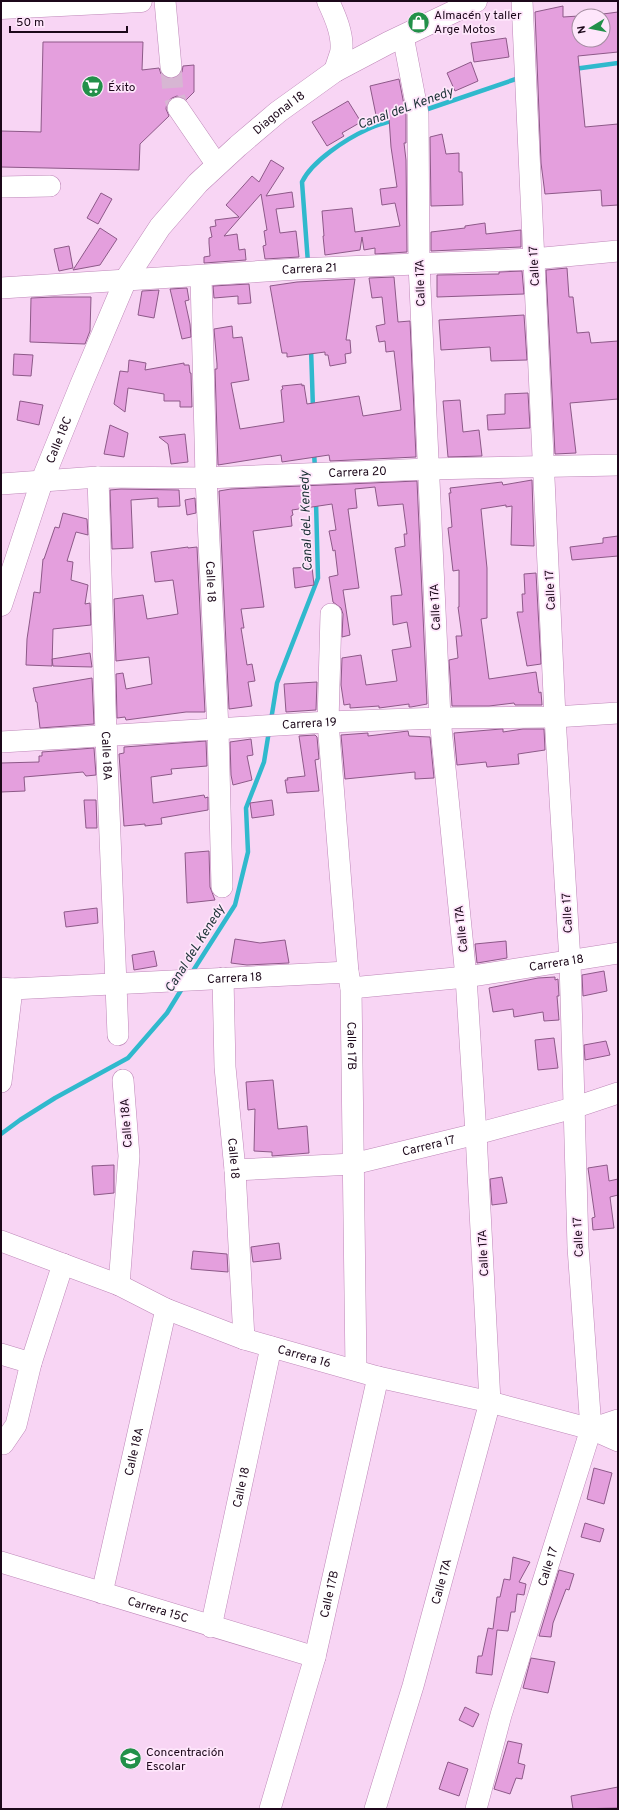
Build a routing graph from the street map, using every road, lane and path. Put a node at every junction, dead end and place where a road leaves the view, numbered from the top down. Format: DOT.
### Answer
graph roads {
  1 [pos="140,1"];
  2 [pos="166,1"];
  3 [pos="328,1"];
  4 [pos="476,1"];
  5 [pos="522,1"];
  6 [pos="1,8"];
  7 [pos="403,36"];
  8 [pos="171,67"];
  9 [pos="335,71"];
  10 [pos="178,108"];
  11 [pos="217,165"];
  12 [pos="50,186"];
  13 [pos="1,187"];
  14 [pos="618,251"];
  15 [pos="533,259"];
  16 [pos="419,264"];
  17 [pos="201,276"];
  18 [pos="126,279"];
  19 [pos="1,288"];
  20 [pos="618,465"];
  21 [pos="544,466"];
  22 [pos="428,469"];
  23 [pos="98,477"];
  24 [pos="206,478"];
  25 [pos="42,481"];
  26 [pos="1,484"];
  27 [pos="1,604"];
  28 [pos="331,614"];
  29 [pos="618,713"];
  30 [pos="555,717"];
  31 [pos="440,718"];
  32 [pos="328,722"];
  33 [pos="218,729"];
  34 [pos="106,736"];
  35 [pos="1,742"];
  36 [pos="222,887"];
  37 [pos="618,953"];
  38 [pos="570,961"];
  39 [pos="466,977"];
  40 [pos="212,978"];
  41 [pos="350,980"];
  42 [pos="117,983"];
  43 [pos="7,988"];
  44 [pos="118,1035"];
  45 [pos="123,1080"];
  46 [pos="1,1082"];
  47 [pos="618,1093"];
  48 [pos="573,1108"];
  49 [pos="476,1134"];
  50 [pos="353,1164"];
  51 [pos="235,1170"];
  52 [pos="1,1241"];
  53 [pos="63,1264"];
  54 [pos="119,1285"];
  55 [pos="166,1309"];
  56 [pos="244,1339"];
  57 [pos="272,1347"];
  58 [pos="1,1354"];
  59 [pos="31,1363"];
  60 [pos="356,1370"];
  61 [pos="378,1376"];
  62 [pos="490,1402"];
  63 [pos="618,1420"];
  64 [pos="591,1429"];
  65 [pos="618,1441"];
  66 [pos="1,1443"];
  67 [pos="1,1562"];
  68 [pos="102,1593"];
  69 [pos="212,1626"];
  70 [pos="315,1657"];
  71 [pos="270,1809"];
  72 [pos="375,1809"];
  73 [pos="476,1809"];
  1 -- 6 [label="main road"];
  2 -- 8 [label="street"];
  3 -- 9 [label="main road"];
  4 -- 7 [label="main road, Diagonal 18"];
  5 -- 15 [label="street, Calle 17"];
  7 -- 9 [label="main road, Diagonal 18"];
  7 -- 16 [label="street, Calle 17A"];
  9 -- 11 [label="main road, Diagonal 18"];
  10 -- 11 [label="street"];
  11 -- 18 [label="main road, Diagonal 18"];
  12 -- 13 [label="street"];
  14 -- 15 [label="street, Carrera 21"];
  15 -- 16 [label="street, Carrera 21"];
  15 -- 21 [label="street, Calle 17"];
  16 -- 17 [label="street, Carrera 21"];
  16 -- 22 [label="street, Calle 17A"];
  17 -- 18 [label="street, Carrera 21"];
  17 -- 24 [label="street, Calle 18"];
  18 -- 19 [label="street, Carrera 21"];
  18 -- 25 [label="main road, Calle 18C"];
  20 -- 21 [label="street, Carrera 20"];
  21 -- 22 [label="street, Carrera 20"];
  21 -- 30 [label="street, Calle 17"];
  22 -- 24 [label="street, Carrera 20"];
  22 -- 31 [label="street, Calle 17A"];
  23 -- 24 [label="street, Carrera 20"];
  23 -- 25 [label="street, Carrera 20"];
  23 -- 34 [label="street, Calle 18A"];
  24 -- 33 [label="street, Calle 18"];
  25 -- 26 [label="street, Carrera 20"];
  25 -- 27 [label="main road, Calle 18C"];
  28 -- 32 [label="street, Calle 17B"];
  29 -- 30 [label="street, Carrera 19"];
  30 -- 31 [label="street, Carrera 19"];
  30 -- 38 [label="street, Calle 17"];
  31 -- 32 [label="street, Carrera 19"];
  31 -- 39 [label="street, Calle 17A"];
  32 -- 33 [label="street, Carrera 19"];
  32 -- 41 [label="street, Calle 17B"];
  33 -- 34 [label="street, Carrera 19"];
  33 -- 36 [label="street, Calle 18"];
  34 -- 35 [label="street, Carrera 19"];
  34 -- 42 [label="street, Calle 18A"];
  37 -- 38 [label="street, Carrera 18"];
  38 -- 39 [label="street, Carrera 18"];
  38 -- 48 [label="street, Calle 17"];
  39 -- 41 [label="street, Carrera 18"];
  39 -- 49 [label="street, Calle 17A"];
  40 -- 41 [label="street, Carrera 18"];
  40 -- 42 [label="street, Carrera 18"];
  40 -- 51 [label="street, Calle 18"];
  41 -- 50 [label="street, Calle 17B"];
  42 -- 43 [label="street, Carrera 18"];
  42 -- 44 [label="street, Calle 18A"];
  43 -- 46 [label="street"];
  45 -- 54 [label="street, Calle 18A"];
  47 -- 48 [label="street, Carrera 17"];
  48 -- 49 [label="street, Carrera 17"];
  48 -- 64 [label="street, Calle 17"];
  49 -- 50 [label="street, Carrera 17"];
  49 -- 62 [label="street, Calle 17A"];
  50 -- 51 [label="street, Carrera 17"];
  50 -- 60 [label="street, Calle 17B"];
  51 -- 56 [label="street, Calle 18"];
  52 -- 53 [label="street, Carrera 16"];
  53 -- 54 [label="street, Carrera 16"];
  53 -- 59 [label="street"];
  54 -- 55 [label="street, Carrera 16"];
  55 -- 56 [label="street, Carrera 16"];
  55 -- 68 [label="street, Calle 18A"];
  56 -- 57 [label="street, Carrera 16"];
  57 -- 60 [label="street, Carrera 16"];
  57 -- 69 [label="street, Calle 18"];
  58 -- 59 [label="street"];
  59 -- 66 [label="street"];
  60 -- 61 [label="street, Carrera 16"];
  61 -- 62 [label="street, Carrera 16"];
  61 -- 70 [label="street, Calle 17B"];
  62 -- 64 [label="street, Carrera 16"];
  62 -- 72 [label="street, Calle 17A"];
  63 -- 64 [label="street"];
  64 -- 65 [label="street, Carrera 16"];
  64 -- 73 [label="street, Calle 17"];
  67 -- 68 [label="street, Carrera 15C"];
  68 -- 69 [label="street, Carrera 15C"];
  69 -- 70 [label="street, Carrera 15C"];
  70 -- 71 [label="street, Calle 17B"];
}
